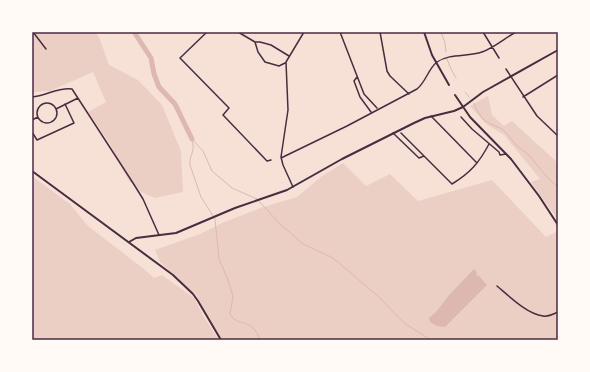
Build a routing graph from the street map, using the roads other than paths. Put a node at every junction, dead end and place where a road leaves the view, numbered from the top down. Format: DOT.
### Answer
graph roads {
  1 [pos="32,32"];
  2 [pos="207,32"];
  3 [pos="238,32"];
  4 [pos="340,32"];
  5 [pos="380,32"];
  6 [pos="424,32"];
  7 [pos="483,32"];
  8 [pos="516,32"];
  9 [pos="303,33"];
  10 [pos="255,42"];
  11 [pos="492,46"];
  12 [pos="46,49"];
  13 [pos="558,50"];
  14 [pos="289,56"];
  15 [pos="499,58"];
  16 [pos="286,62"];
  17 [pos="436,63"];
  18 [pos="506,68"];
  19 [pos="558,76"];
  20 [pos="511,77"];
  21 [pos="357,78"];
  22 [pos="449,85"];
  23 [pos="409,94"];
  24 [pos="455,95"];
  25 [pos="32,96"];
  26 [pos="524,97"];
  27 [pos="78,98"];
  28 [pos="65,104"];
  29 [pos="463,107"];
  30 [pos="377,108"];
  31 [pos="55,109"];
  32 [pos="371,112"];
  33 [pos="431,116"];
  34 [pos="38,117"];
  35 [pos="461,117"];
  36 [pos="32,120"];
  37 [pos="32,132"];
  38 [pos="393,133"];
  39 [pos="401,133"];
  40 [pos="558,136"];
  41 [pos="489,144"];
  42 [pos="506,154"];
  43 [pos="424,156"];
  44 [pos="281,158"];
  45 [pos="271,160"];
  46 [pos="477,163"];
  47 [pos="32,172"];
  48 [pos="293,187"];
  49 [pos="558,226"];
  50 [pos="159,236"];
  51 [pos="129,242"];
  52 [pos="497,286"];
  53 [pos="558,312"];
  54 [pos="221,340"];
  1 -- 12 [label="street"];
  2 -- 45 [label="street"];
  3 -- 10 [label="street"];
  4 -- 21 [label="street"];
  5 -- 23 [label="street"];
  6 -- 17 [label="street"];
  7 -- 11 [label="street"];
  8 -- 11 [label="street"];
  9 -- 14 [label="street"];
  10 -- 14 [label="street"];
  10 -- 16 [label="street"];
  11 -- 15 [label="street"];
  11 -- 17 [label="street"];
  13 -- 20 [label="street"];
  14 -- 16 [label="street"];
  16 -- 44 [label="street"];
  17 -- 22 [label="street"];
  17 -- 23 [label="street"];
  18 -- 20 [label="street"];
  19 -- 26 [label="street"];
  20 -- 26 [label="street"];
  20 -- 29 [label="street"];
  21 -- 30 [label="street"];
  21 -- 32 [label="street"];
  23 -- 32 [label="street"];
  24 -- 29 [label="street"];
  25 -- 27 [label="street"];
  26 -- 40 [label="street"];
  27 -- 28 [label="street"];
  27 -- 50 [label="street"];
  28 -- 31 [label="street"];
  28 -- 37 [label="street"];
  29 -- 33 [label="street"];
  29 -- 42 [label="street"];
  31 -- 34 [label="street"];
  31 -- 34 [label="street"];
  32 -- 44 [label="street"];
  33 -- 38 [label="street"];
  33 -- 46 [label="street"];
  34 -- 36 [label="street"];
  35 -- 41 [label="street"];
  38 -- 43 [label="street"];
  38 -- 48 [label="street"];
  39 -- 43 [label="street"];
  41 -- 42 [label="street"];
  41 -- 46 [label="street"];
  42 -- 49 [label="street"];
  43 -- 46 [label="street"];
  44 -- 48 [label="street"];
  47 -- 51 [label="street"];
  48 -- 50 [label="street"];
  50 -- 51 [label="street"];
  51 -- 54 [label="street"];
  52 -- 53 [label="street"];
}
